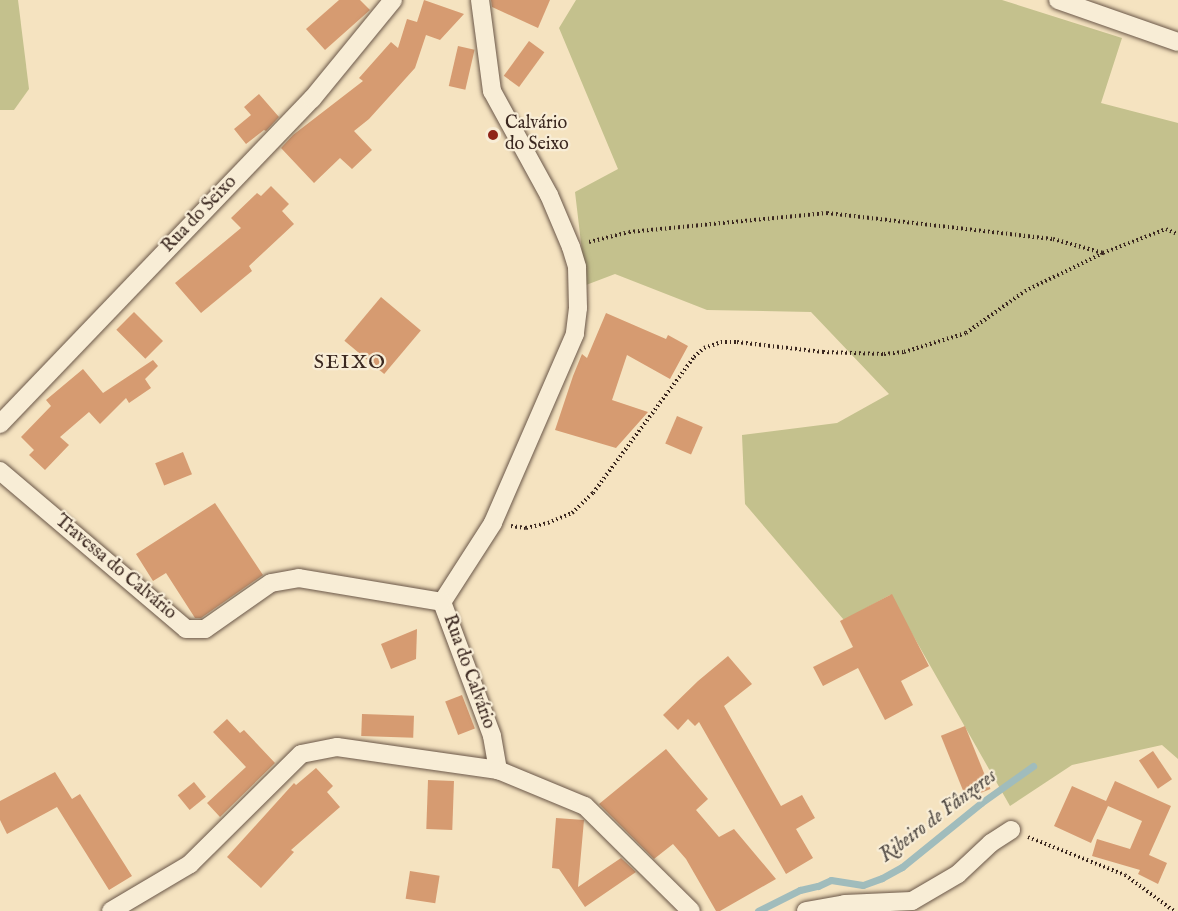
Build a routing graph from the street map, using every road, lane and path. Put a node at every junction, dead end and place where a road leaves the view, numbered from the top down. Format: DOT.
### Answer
graph roads {
  1 [pos="393,0"];
  2 [pos="480,0"];
  3 [pos="1058,0"];
  4 [pos="1178,42"];
  5 [pos="1178,234"];
  6 [pos="571,247"];
  7 [pos="1103,253"];
  8 [pos="0,423"];
  9 [pos="0,471"];
  10 [pos="493,523"];
  11 [pos="442,602"];
  12 [pos="498,770"];
  13 [pos="1011,830"];
  14 [pos="111,911"];
  15 [pos="691,911"];
  16 [pos="806,911"];
  17 [pos="1174,911"];
  1 -- 8 [label="street, Rua do Seixo"];
  2 -- 6 [label="street, Rua do Calvário"];
  3 -- 4 [label="street"];
  5 -- 7 [label="path"];
  6 -- 7 [label="path"];
  6 -- 10 [label="street, Rua do Calvário"];
  7 -- 10 [label="path"];
  9 -- 11 [label="street, Travessa do Calvário"];
  10 -- 11 [label="street, Rua do Calvário"];
  11 -- 12 [label="street, Rua do Calvário"];
  12 -- 14 [label="street"];
  12 -- 15 [label="street"];
  13 -- 16 [label="street"];
  13 -- 17 [label="path"];
}
